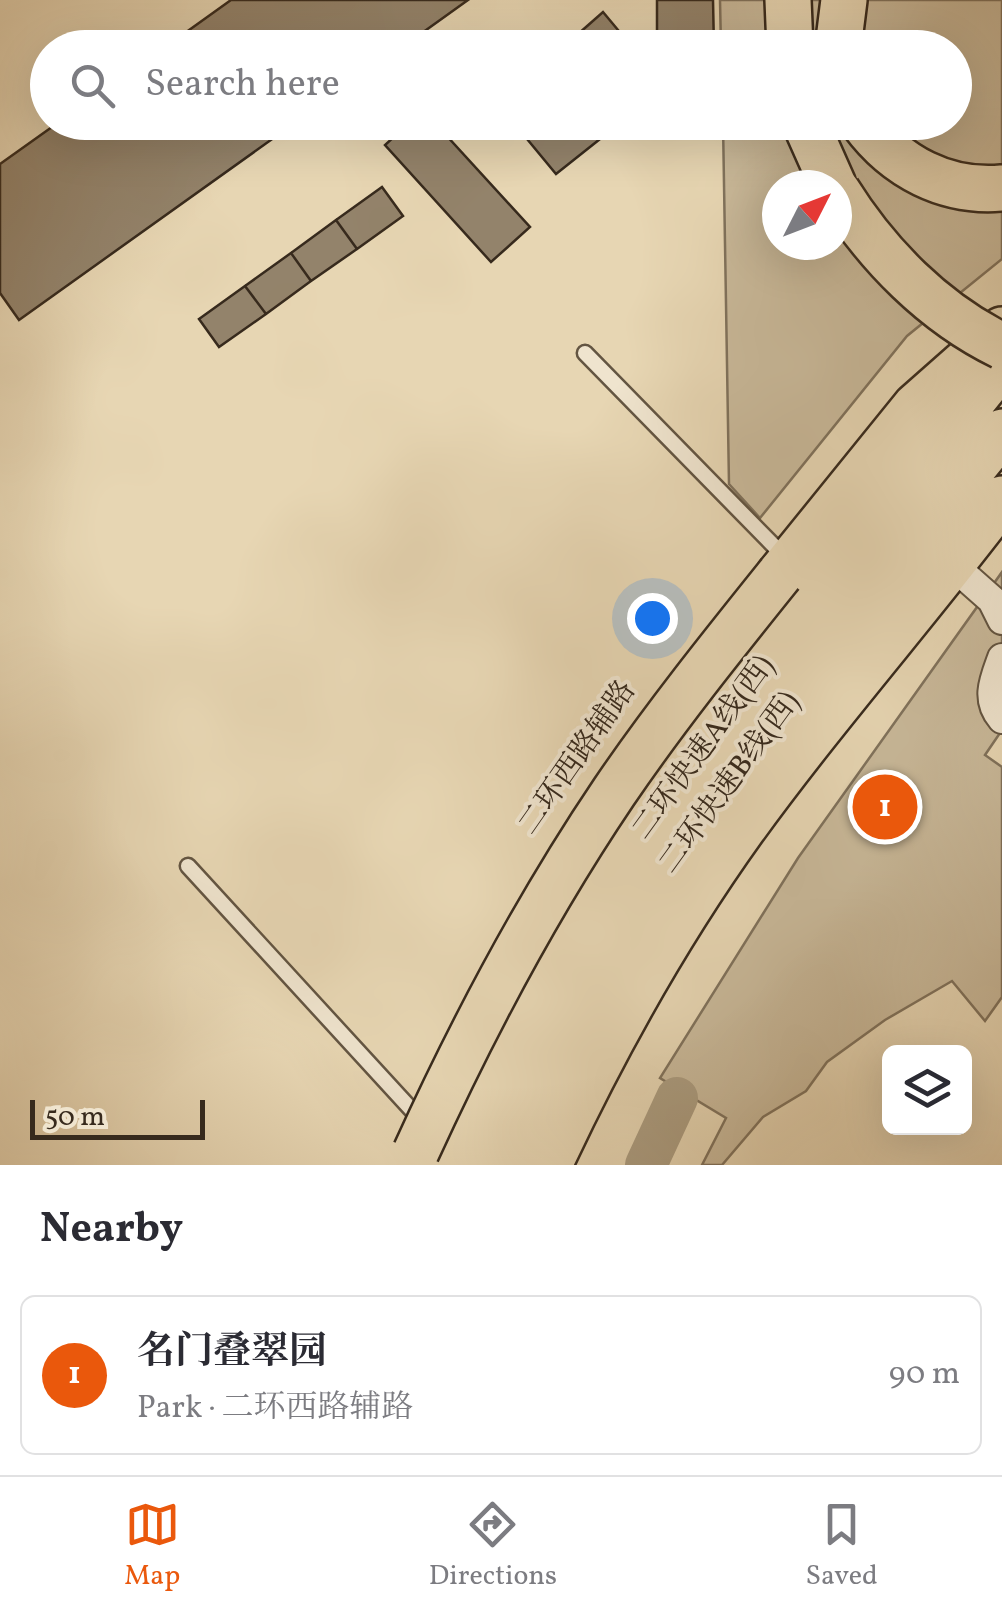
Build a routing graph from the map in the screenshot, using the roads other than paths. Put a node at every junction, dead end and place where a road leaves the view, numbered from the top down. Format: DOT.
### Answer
graph roads {
  1 [pos="788,0"];
  2 [pos="844,0"];
  3 [pos="789,30"];
  4 [pos="840,30"];
  5 [pos="813,140"];
  6 [pos="879,140"];
  7 [pos="827,170"];
  8 [pos="1002,188"];
  9 [pos="852,213"];
  10 [pos="1002,329"];
  11 [pos="1002,346"];
  12 [pos="585,354"];
  13 [pos="1002,364"];
  14 [pos="1002,432"];
  15 [pos="1002,499"];
  16 [pos="1002,533"];
  17 [pos="777,560"];
  18 [pos="966,577"];
  19 [pos="1002,620"];
  20 [pos="1002,658"];
  21 [pos="1002,720"];
  22 [pos="188,866"];
  23 [pos="436,1157"];
  24 [pos="503,1165"];
  25 [pos="549,1165"];
  26 [pos="572,1165"];
  1 -- 3 [label="highway"];
  2 -- 4 [label="highway"];
  5 -- 7 [label="highway"];
  6 -- 8 [label="highway"];
  9 -- 11 [label="highway, bridge"];
  10 -- 17 [label="highway"];
  12 -- 17 [label="lane"];
  13 -- 23 [label="highway, 二环快速A线(西)"];
  14 -- 24 [label="highway, 二环快速B线(西)"];
  15 -- 25 [label="highway"];
  16 -- 18 [label="street"];
  17 -- 23 [label="highway, bridge"];
  18 -- 19 [label="street"];
  18 -- 26 [label="street"];
  20 -- 21 [label="street"];
  22 -- 23 [label="lane"];
}
